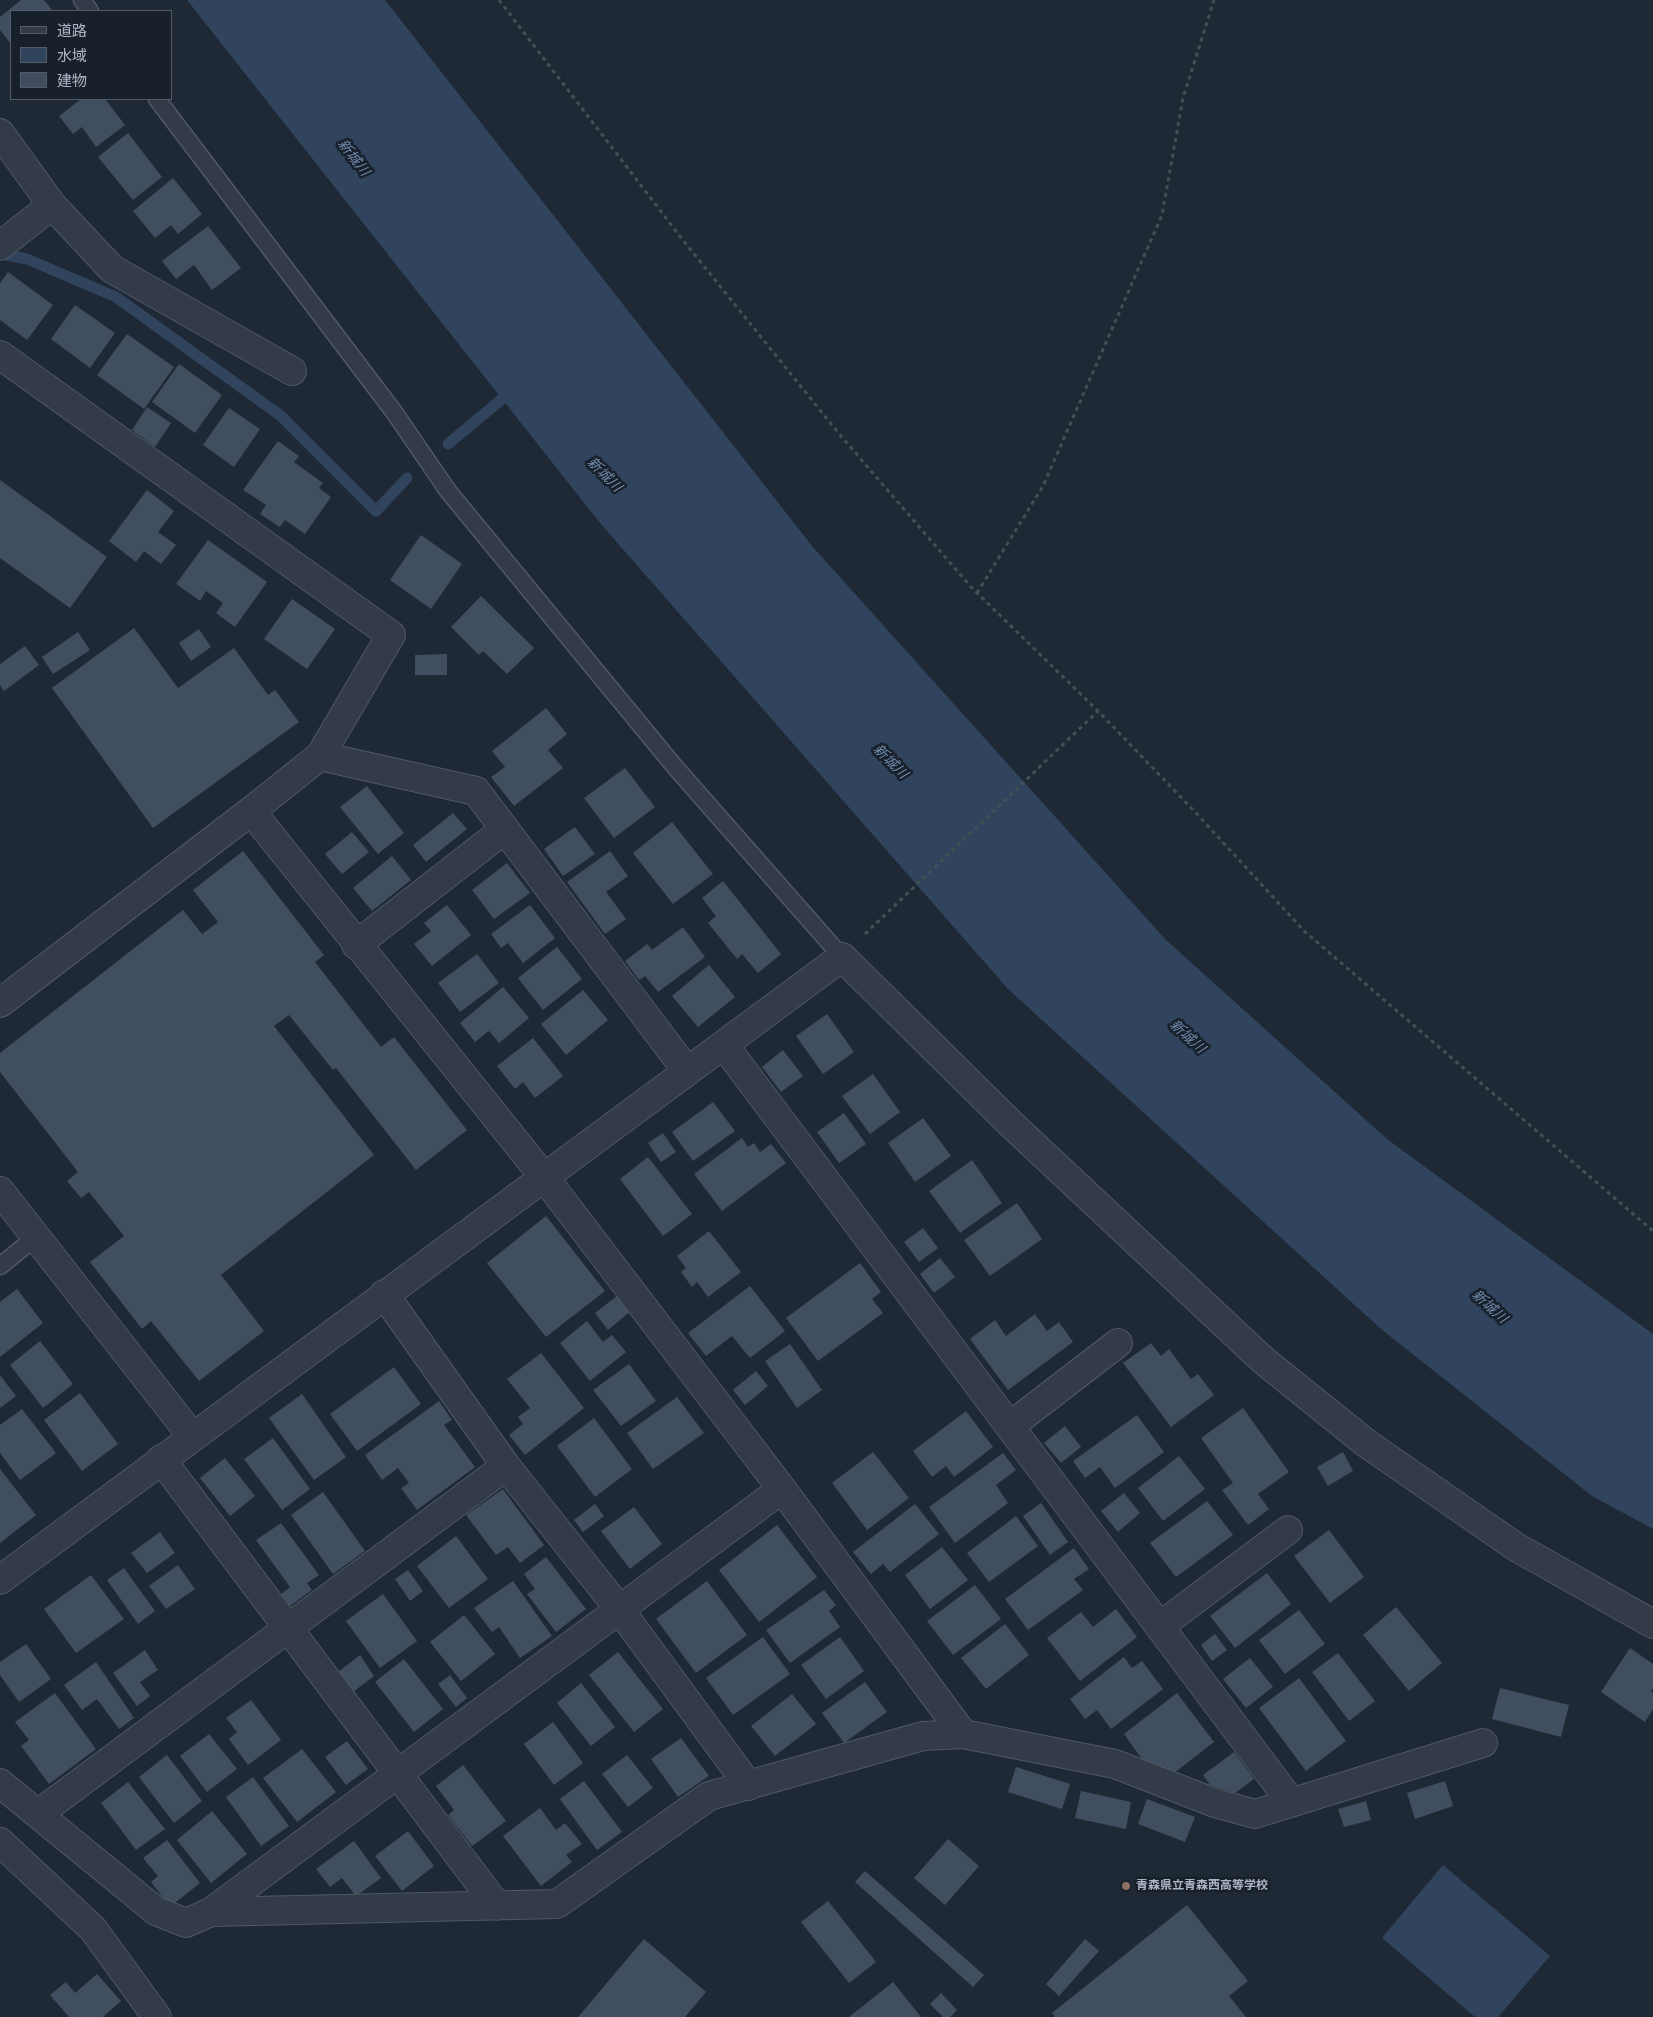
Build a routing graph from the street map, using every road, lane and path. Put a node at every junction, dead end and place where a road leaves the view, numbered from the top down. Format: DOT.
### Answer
graph roads {
  1 [pos="499,0"];
  2 [pos="1214,0"];
  3 [pos="158,100"];
  4 [pos="0,133"];
  5 [pos="52,205"];
  6 [pos="1,245"];
  7 [pos="0,355"];
  8 [pos="292,371"];
  9 [pos="977,593"];
  10 [pos="1098,711"];
  11 [pos="320,756"];
  12 [pos="251,811"];
  13 [pos="505,829"];
  14 [pos="862,937"];
  15 [pos="356,944"];
  16 [pos="842,957"];
  17 [pos="0,1003"];
  18 [pos="724,1045"];
  19 [pos="687,1071"];
  20 [pos="544,1177"];
  21 [pos="0,1191"];
  22 [pos="1653,1231"];
  23 [pos="36,1237"];
  24 [pos="0,1266"];
  25 [pos="384,1294"];
  26 [pos="1118,1343"];
  27 [pos="1010,1426"];
  28 [pos="192,1436"];
  29 [pos="161,1459"];
  30 [pos="506,1466"];
  31 [pos="782,1489"];
  32 [pos="1288,1530"];
  33 [pos="0,1580"];
  34 [pos="620,1610"];
  35 [pos="1653,1624"];
  36 [pos="1160,1626"];
  37 [pos="288,1628"];
  38 [pos="963,1734"];
  39 [pos="1483,1743"];
  40 [pos="398,1774"];
  41 [pos="0,1783"];
  42 [pos="749,1786"];
  43 [pos="1291,1802"];
  44 [pos="38,1814"];
  45 [pos="0,1842"];
  46 [pos="497,1906"];
  47 [pos="211,1912"];
  48 [pos="157,2017"];
  1 -- 9 [label="path"];
  2 -- 9 [label="path"];
  3 -- 16 [label="lane"];
  4 -- 5 [label="street"];
  5 -- 6 [label="street"];
  5 -- 8 [label="street"];
  7 -- 11 [label="street"];
  9 -- 10 [label="path"];
  10 -- 14 [label="path"];
  10 -- 22 [label="path"];
  11 -- 12 [label="street"];
  11 -- 13 [label="street"];
  12 -- 15 [label="street"];
  12 -- 17 [label="street"];
  13 -- 15 [label="street"];
  13 -- 19 [label="street"];
  15 -- 20 [label="street"];
  16 -- 18 [label="street"];
  16 -- 35 [label="street"];
  18 -- 19 [label="street"];
  18 -- 27 [label="street"];
  19 -- 20 [label="street"];
  20 -- 25 [label="street"];
  20 -- 31 [label="street"];
  21 -- 23 [label="street"];
  23 -- 24 [label="lane"];
  23 -- 28 [label="street"];
  25 -- 28 [label="street"];
  25 -- 30 [label="street"];
  26 -- 27 [label="street"];
  27 -- 36 [label="street"];
  28 -- 29 [label="street"];
  29 -- 33 [label="street"];
  29 -- 37 [label="street"];
  30 -- 34 [label="street"];
  30 -- 37 [label="street"];
  31 -- 34 [label="street"];
  31 -- 38 [label="street"];
  32 -- 36 [label="street"];
  34 -- 40 [label="street"];
  34 -- 42 [label="street"];
  36 -- 43 [label="street"];
  37 -- 40 [label="street"];
  37 -- 44 [label="street"];
  38 -- 42 [label="street"];
  38 -- 43 [label="street"];
  39 -- 43 [label="street"];
  40 -- 46 [label="street"];
  40 -- 47 [label="street"];
  41 -- 44 [label="street"];
  42 -- 46 [label="street"];
  44 -- 47 [label="street"];
  45 -- 48 [label="street"];
  46 -- 47 [label="street"];
}
